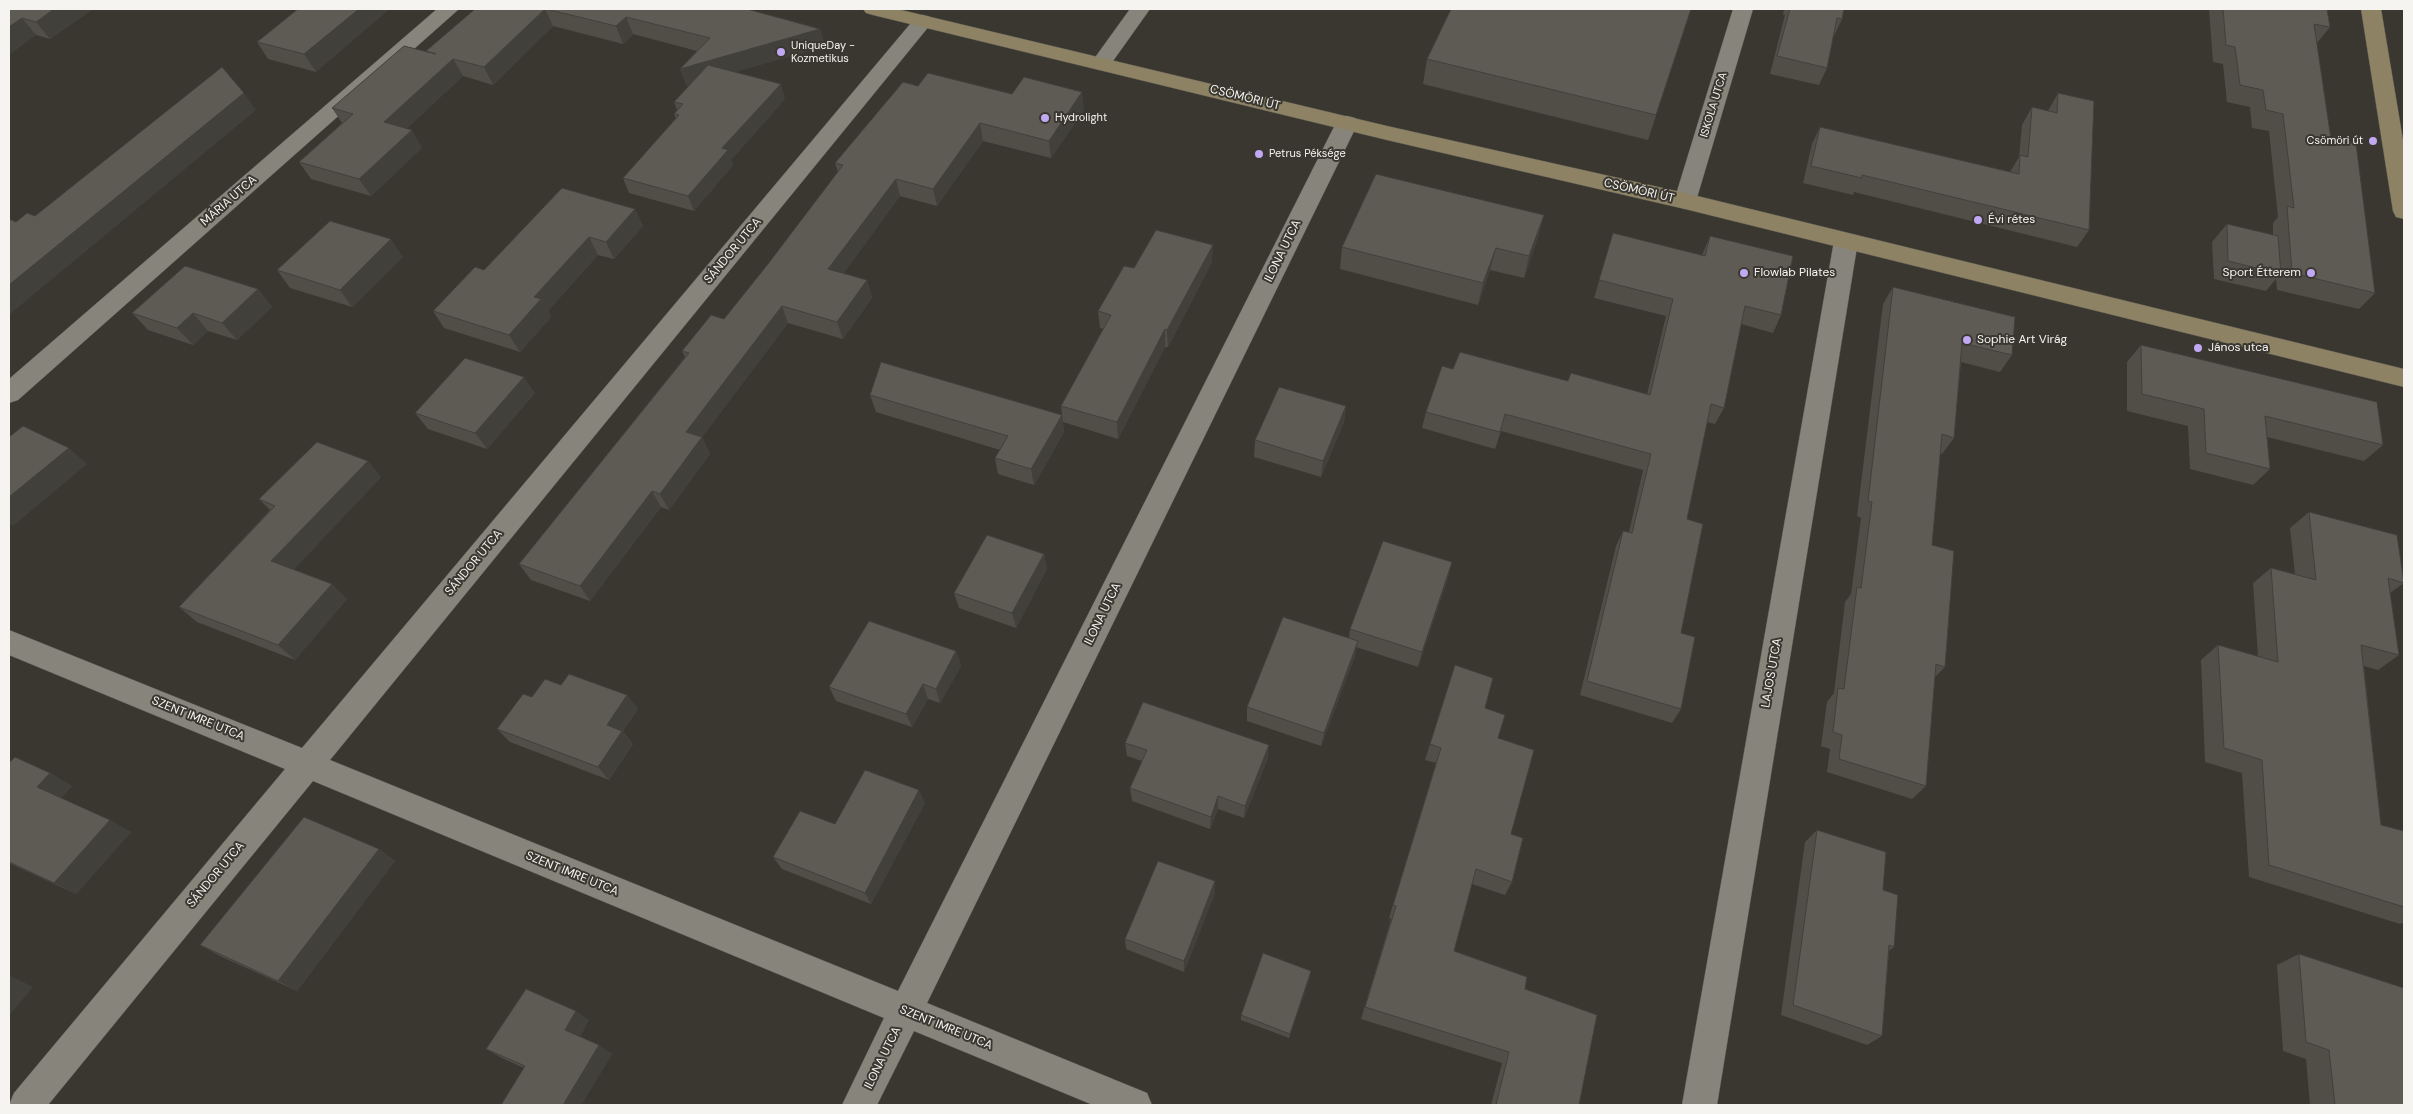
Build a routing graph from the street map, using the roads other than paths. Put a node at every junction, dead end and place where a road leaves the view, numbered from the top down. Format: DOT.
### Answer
graph roads {
  1 [pos="449,9"];
  2 [pos="873,9"];
  3 [pos="1140,9"];
  4 [pos="1743,9"];
  5 [pos="2371,9"];
  6 [pos="923,21"];
  7 [pos="1101,64"];
  8 [pos="1347,123"];
  9 [pos="1686,201"];
  10 [pos="2404,211"];
  11 [pos="1846,241"];
  12 [pos="2404,378"];
  13 [pos="9,393"];
  14 [pos="9,642"];
  15 [pos="308,764"];
  16 [pos="906,1012"];
  17 [pos="26,1105"];
  18 [pos="860,1105"];
  19 [pos="1135,1105"];
  20 [pos="1699,1105"];
  1 -- 13 [label="street, MÁRIA UTCA"];
  2 -- 6 [label="main road, CSÖMÖRI ÚT"];
  3 -- 7 [label="street"];
  4 -- 9 [label="street, ISKOLA UTCA"];
  5 -- 10 [label="main road"];
  6 -- 7 [label="main road, CSÖMÖRI ÚT"];
  6 -- 15 [label="street, SÁNDOR UTCA"];
  7 -- 8 [label="main road, CSÖMÖRI ÚT"];
  8 -- 9 [label="main road, CSÖMÖRI ÚT"];
  8 -- 16 [label="street, ILONA UTCA"];
  9 -- 11 [label="main road, CSÖMÖRI ÚT"];
  11 -- 12 [label="main road, CSÖMÖRI ÚT"];
  11 -- 20 [label="street, LAJOS UTCA"];
  14 -- 15 [label="street, SZENT IMRE UTCA"];
  15 -- 16 [label="street, SZENT IMRE UTCA"];
  15 -- 17 [label="street, SÁNDOR UTCA"];
  16 -- 18 [label="street, ILONA UTCA"];
  16 -- 19 [label="street, SZENT IMRE UTCA"];
}
